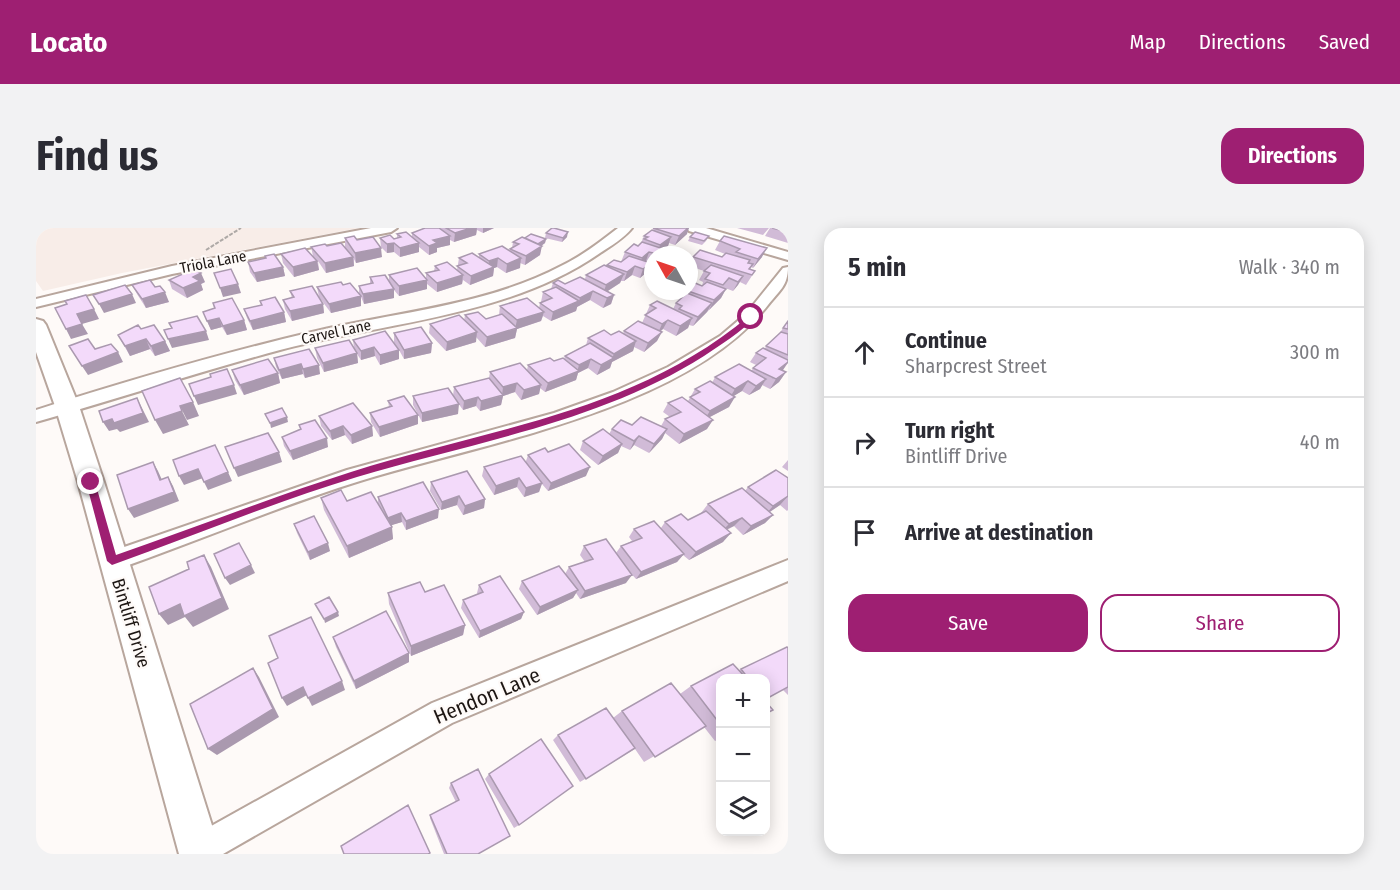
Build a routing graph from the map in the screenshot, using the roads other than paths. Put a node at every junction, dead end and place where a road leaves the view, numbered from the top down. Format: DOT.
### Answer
graph roads {
  1 [pos="392,228"];
  2 [pos="626,228"];
  3 [pos="693,228"];
  4 [pos="788,256"];
  5 [pos="788,271"];
  6 [pos="36,303"];
  7 [pos="36,325"];
  8 [pos="67,406"];
  9 [pos="36,416"];
  10 [pos="112,561"];
  11 [pos="788,570"];
  12 [pos="200,852"];
  1 -- 6 [label="street, Triola Lane"];
  2 -- 8 [label="street, Carvel Lane"];
  3 -- 4 [label="street"];
  5 -- 10 [label="street"];
  7 -- 8 [label="street, Bintliff Drive"];
  8 -- 9 [label="street, Carvel Lane"];
  8 -- 10 [label="street, Bintliff Drive"];
  10 -- 12 [label="street, Bintliff Drive"];
  11 -- 12 [label="street, Hendon Lane"];
}
